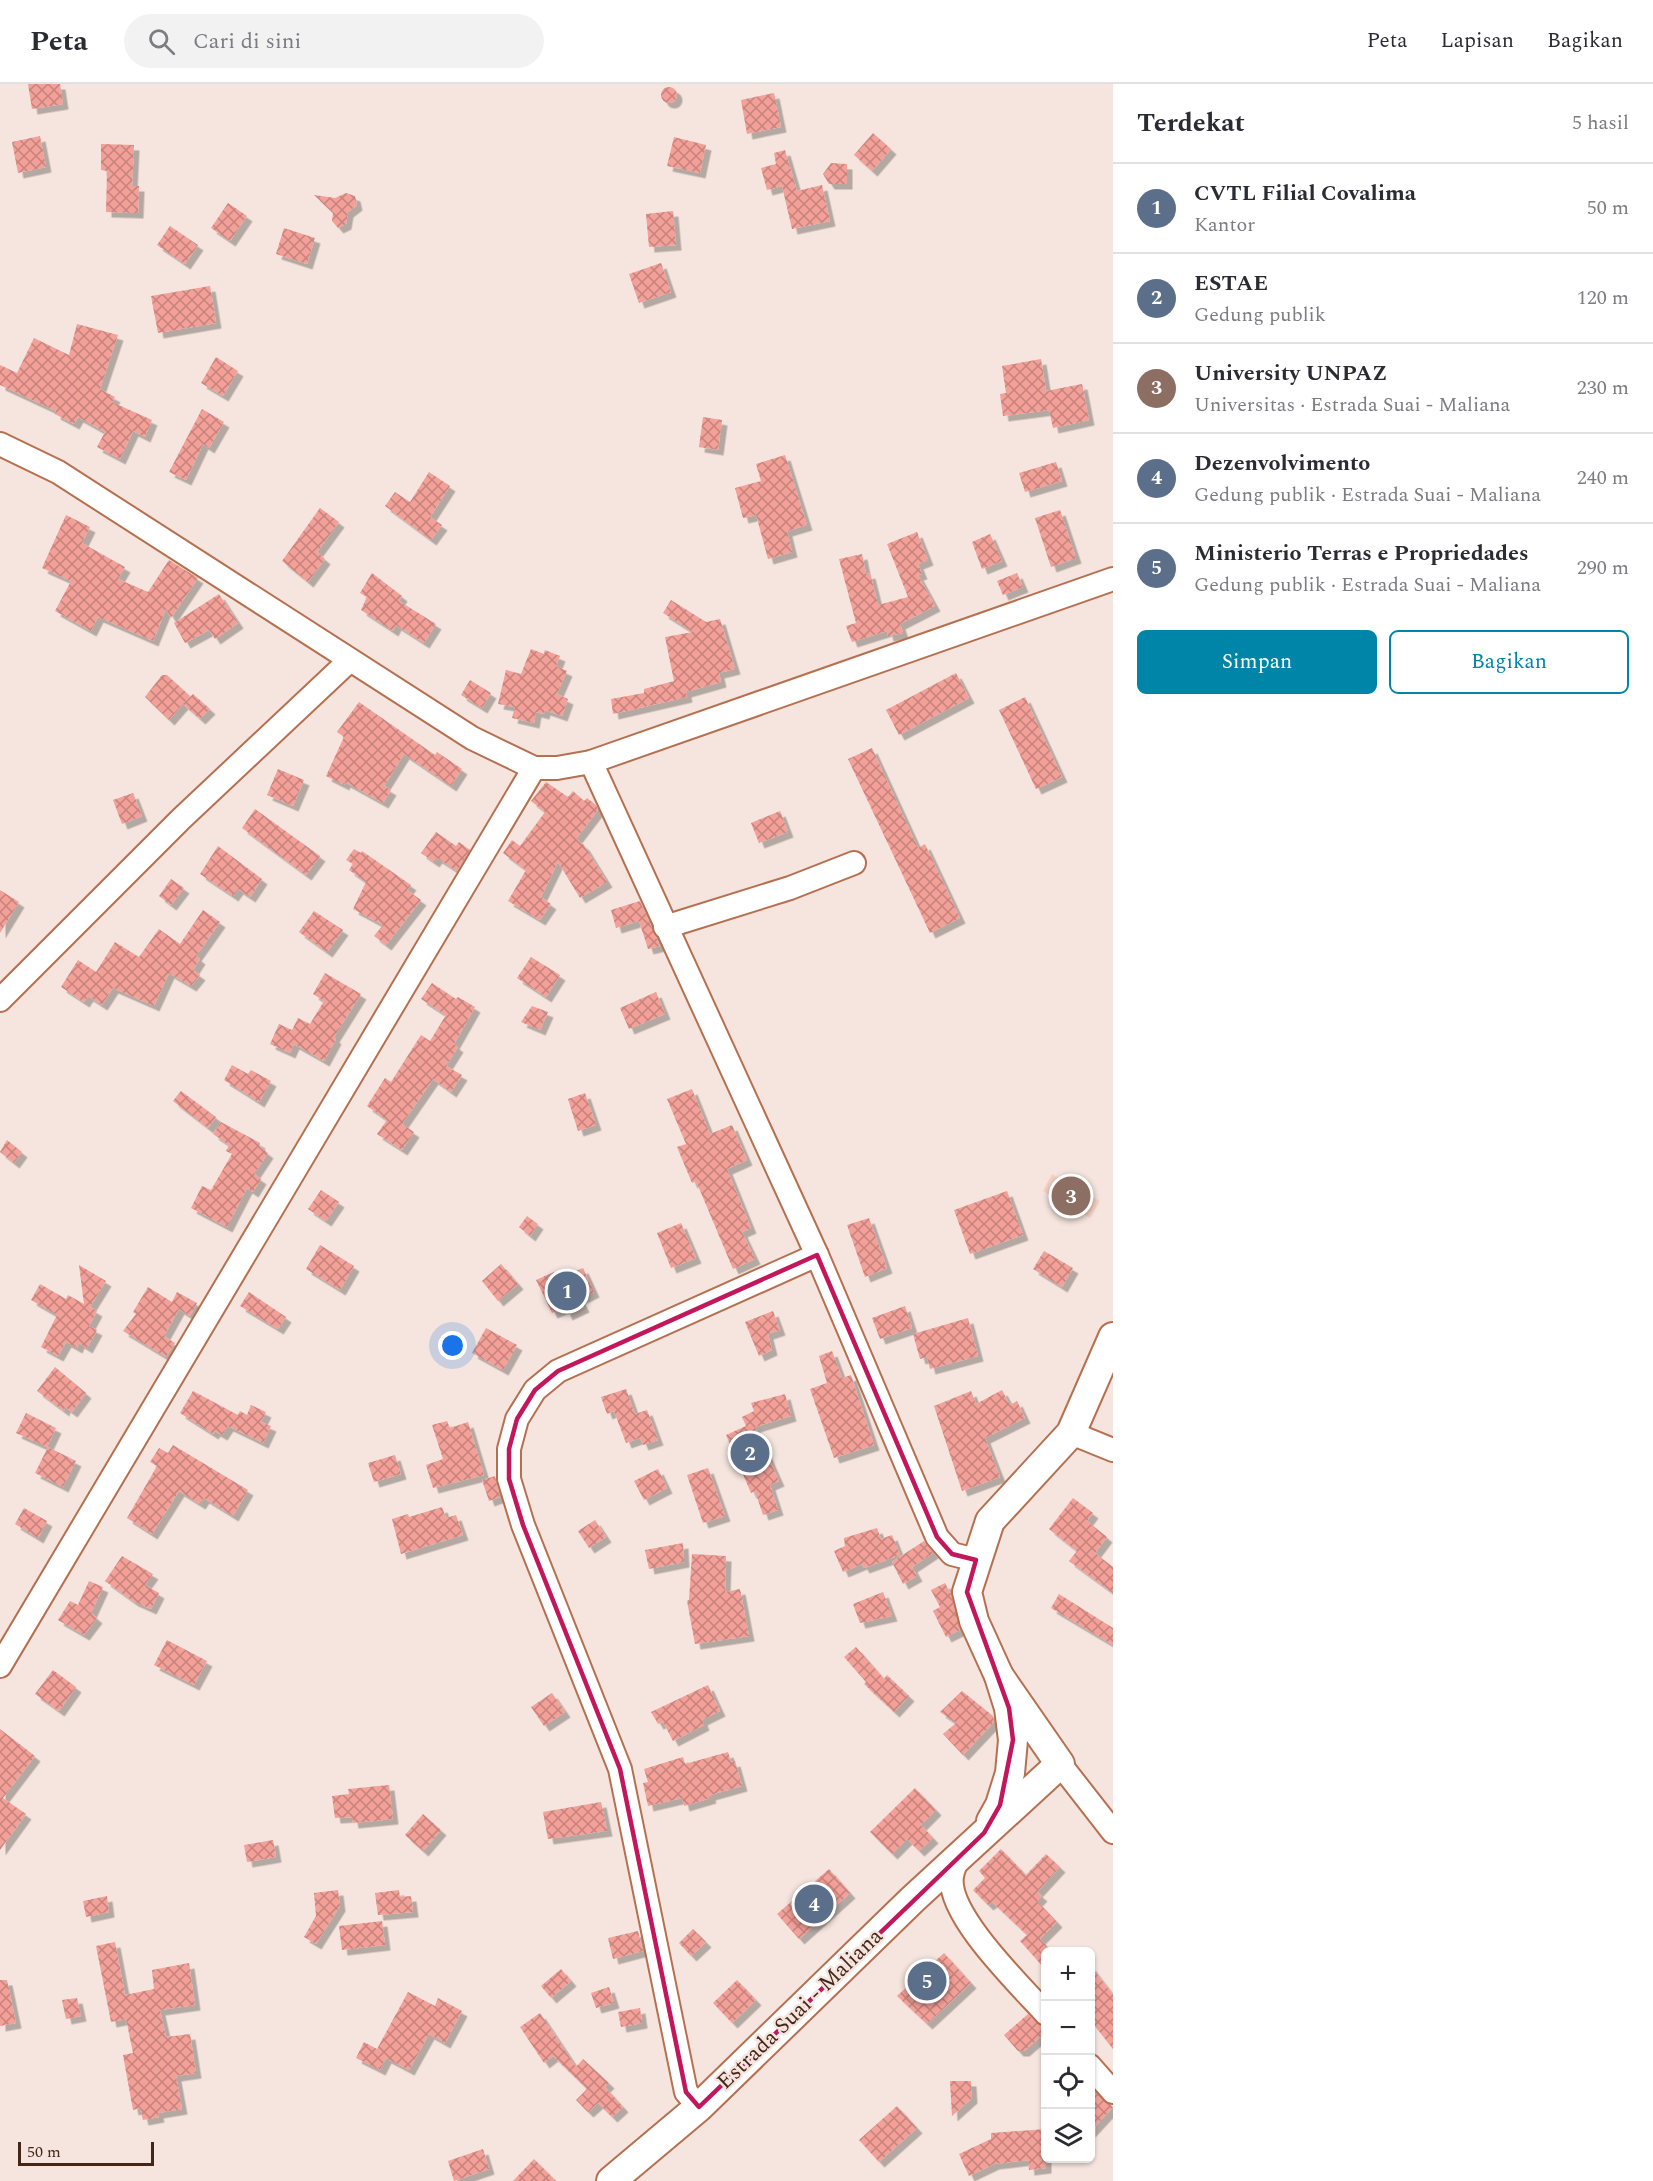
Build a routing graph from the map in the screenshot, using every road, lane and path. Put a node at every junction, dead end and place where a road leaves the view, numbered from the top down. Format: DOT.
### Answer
graph roads {
  1 [pos="0,444"];
  2 [pos="1113,579"];
  3 [pos="349,661"];
  4 [pos="591,762"];
  5 [pos="534,768"];
  6 [pos="854,863"];
  7 [pos="665,927"];
  8 [pos="0,1000"];
  9 [pos="817,1255"];
  10 [pos="1113,1337"];
  11 [pos="1071,1433"];
  12 [pos="1113,1450"];
  13 [pos="976,1560"];
  14 [pos="0,1666"];
  15 [pos="999,1676"];
  16 [pos="1060,1764"];
  17 [pos="1113,1832"];
  18 [pos="984,1833"];
  19 [pos="957,1858"];
  20 [pos="913,1899"];
  21 [pos="957,1905"];
  22 [pos="1041,2008"];
  23 [pos="1095,2072"];
  24 [pos="1113,2092"];
  25 [pos="699,2107"];
  26 [pos="611,2181"];
  1 -- 3 [label="street"];
  2 -- 4 [label="street"];
  3 -- 5 [label="street"];
  3 -- 8 [label="street"];
  4 -- 5 [label="street"];
  4 -- 7 [label="street"];
  5 -- 14 [label="street"];
  6 -- 7 [label="street"];
  7 -- 9 [label="street"];
  9 -- 13 [label="street"];
  9 -- 25 [label="street"];
  10 -- 11 [label="main road, Estrada Suai - Maliana"];
  11 -- 12 [label="street"];
  11 -- 13 [label="main road, Estrada Suai - Maliana"];
  13 -- 15 [label="main road, Estrada Suai - Maliana"];
  15 -- 16 [label="main road, Estrada Suai - Maliana"];
  15 -- 18 [label="main road, Estrada Suai - Maliana"];
  16 -- 17 [label="street"];
  16 -- 18 [label="main road, Estrada Suai - Maliana"];
  18 -- 19 [label="main road, Estrada Suai - Maliana"];
  19 -- 20 [label="main road, Estrada Suai - Maliana"];
  19 -- 21 [label="street"];
  20 -- 21 [label="street"];
  20 -- 25 [label="main road, Estrada Suai - Maliana"];
  21 -- 22 [label="street"];
  23 -- 24 [label="street"];
  25 -- 26 [label="main road, Estrada Suai - Maliana"];
}
